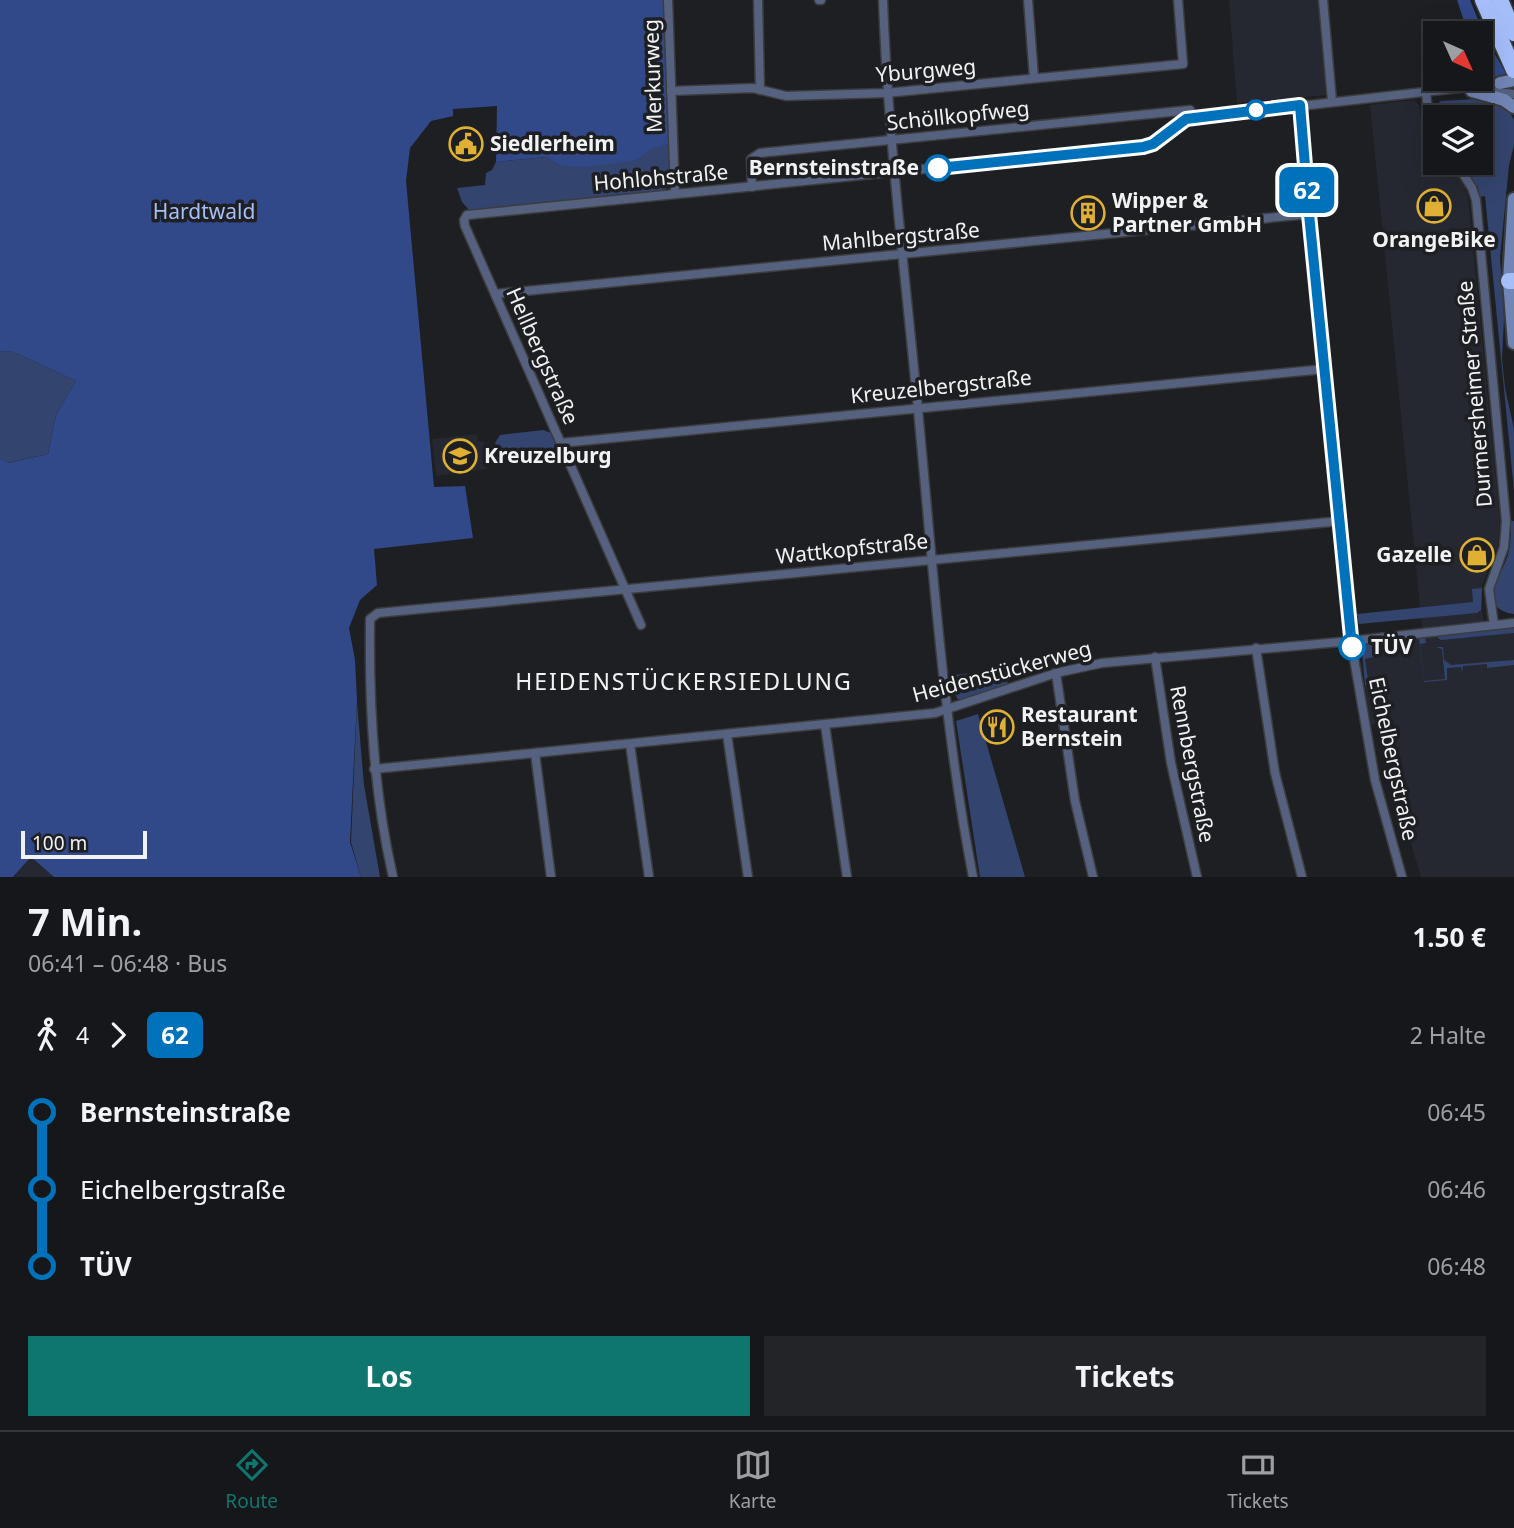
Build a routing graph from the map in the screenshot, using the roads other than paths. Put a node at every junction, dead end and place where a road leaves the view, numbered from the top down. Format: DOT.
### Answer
graph roads {
  1 [pos="668,0"];
  2 [pos="758,0"];
  3 [pos="883,0"];
  4 [pos="1028,0"];
  5 [pos="1178,0"];
  6 [pos="1324,0"];
  7 [pos="1483,0"];
  8 [pos="1500,0"];
  9 [pos="1514,33"];
  10 [pos="1514,70"];
  11 [pos="1034,78"];
  12 [pos="1514,82"];
  13 [pos="1500,83"];
  14 [pos="1493,84"];
  15 [pos="761,90"];
  16 [pos="671,91"];
  17 [pos="1438,91"];
  18 [pos="1472,91"];
  19 [pos="1426,92"];
  20 [pos="886,93"];
  21 [pos="1514,94"];
  22 [pos="1332,101"];
  23 [pos="1300,105"];
  24 [pos="1427,105"];
  25 [pos="1514,107"];
  26 [pos="1191,118"];
  27 [pos="890,140"];
  28 [pos="893,173"];
  29 [pos="1464,175"];
  30 [pos="752,187"];
  31 [pos="675,193"];
  32 [pos="1514,199"];
  33 [pos="1309,214"];
  34 [pos="465,217"];
  35 [pos="901,255"];
  36 [pos="1512,286"];
  37 [pos="495,294"];
  38 [pos="1514,343"];
  39 [pos="1325,369"];
  40 [pos="917,407"];
  41 [pos="561,443"];
  42 [pos="1340,520"];
  43 [pos="932,559"];
  44 [pos="626,589"];
  45 [pos="1514,622"];
  46 [pos="641,625"];
  47 [pos="1494,625"];
  48 [pos="1351,641"];
  49 [pos="1255,648"];
  50 [pos="1155,657"];
  51 [pos="1056,673"];
  52 [pos="947,710"];
  53 [pos="825,725"];
  54 [pos="727,734"];
  55 [pos="630,744"];
  56 [pos="535,753"];
  57 [pos="374,769"];
  58 [pos="393,877"];
  59 [pos="551,877"];
  60 [pos="649,877"];
  61 [pos="748,877"];
  62 [pos="847,877"];
  63 [pos="973,877"];
  64 [pos="1093,877"];
  65 [pos="1197,877"];
  66 [pos="1302,877"];
  67 [pos="1402,877"];
  1 -- 16 [label="street, Merkurweg"];
  2 -- 15 [label="street"];
  3 -- 20 [label="street"];
  4 -- 11 [label="street"];
  5 -- 11 [label="street, Yburgweg"];
  6 -- 22 [label="street"];
  7 -- 10 [label="highway"];
  8 -- 9 [label="highway"];
  11 -- 20 [label="street, Yburgweg"];
  12 -- 13 [label="street"];
  13 -- 14 [label="street, Hohlohstraße"];
  15 -- 16 [label="street, Yburgweg"];
  15 -- 20 [label="street, Yburgweg"];
  16 -- 31 [label="street, Merkurweg"];
  17 -- 19 [label="street, Hohlohstraße"];
  18 -- 21 [label="street, Hohlohstraße"];
  18 -- 25 [label="street"];
  19 -- 22 [label="street, Hohlohstraße"];
  19 -- 24 [label="street"];
  20 -- 27 [label="street"];
  22 -- 23 [label="street, Hohlohstraße"];
  23 -- 26 [label="street, Hohlohstraße"];
  23 -- 33 [label="street, Eichelbergstraße"];
  26 -- 27 [label="street, Schöllkopfweg"];
  26 -- 28 [label="street, Hohlohstraße"];
  27 -- 28 [label="street"];
  27 -- 30 [label="street, Schöllkopfweg"];
  28 -- 30 [label="street, Hohlohstraße"];
  28 -- 35 [label="street"];
  29 -- 47 [label="street, Durmersheimer Straße"];
  30 -- 31 [label="street, Hohlohstraße"];
  31 -- 34 [label="street, Hohlohstraße"];
  32 -- 36 [label="street, Durmersheimer Straße"];
  33 -- 35 [label="street, Mahlbergstraße"];
  33 -- 39 [label="street, Eichelbergstraße"];
  34 -- 37 [label="street, Hellbergstraße"];
  35 -- 37 [label="street, Mahlbergstraße"];
  35 -- 40 [label="street"];
  36 -- 38 [label="street, Durmersheimer Straße"];
  37 -- 41 [label="street, Hellbergstraße"];
  39 -- 40 [label="street, Kreuzelbergstraße"];
  39 -- 42 [label="street, Eichelbergstraße"];
  40 -- 41 [label="street, Kreuzelbergstraße"];
  40 -- 43 [label="street"];
  41 -- 44 [label="street, Hellbergstraße"];
  42 -- 43 [label="street, Wattkopfstraße"];
  42 -- 48 [label="street, Eichelbergstraße"];
  43 -- 44 [label="street, Wattkopfstraße"];
  43 -- 52 [label="street"];
  44 -- 46 [label="street, Hellbergstraße"];
  44 -- 57 [label="street, Wattkopfstraße"];
  45 -- 47 [label="street, Heidenstückerweg"];
  47 -- 48 [label="street, Heidenstückerweg"];
  48 -- 49 [label="street, Heidenstückerweg"];
  48 -- 67 [label="street, Eichelbergstraße"];
  49 -- 50 [label="street, Heidenstückerweg"];
  49 -- 66 [label="street"];
  50 -- 51 [label="street, Heidenstückerweg"];
  50 -- 65 [label="street, Rennbergstraße"];
  51 -- 52 [label="street, Heidenstückerweg"];
  51 -- 64 [label="street"];
  52 -- 53 [label="street, Heidenstückerweg"];
  52 -- 63 [label="street"];
  53 -- 54 [label="street, Heidenstückerweg"];
  53 -- 62 [label="street"];
  54 -- 55 [label="street, Heidenstückerweg"];
  54 -- 61 [label="street"];
  55 -- 56 [label="street, Heidenstückerweg"];
  55 -- 60 [label="street"];
  56 -- 57 [label="street, Heidenstückerweg"];
  56 -- 59 [label="street"];
  57 -- 58 [label="street"];
}
